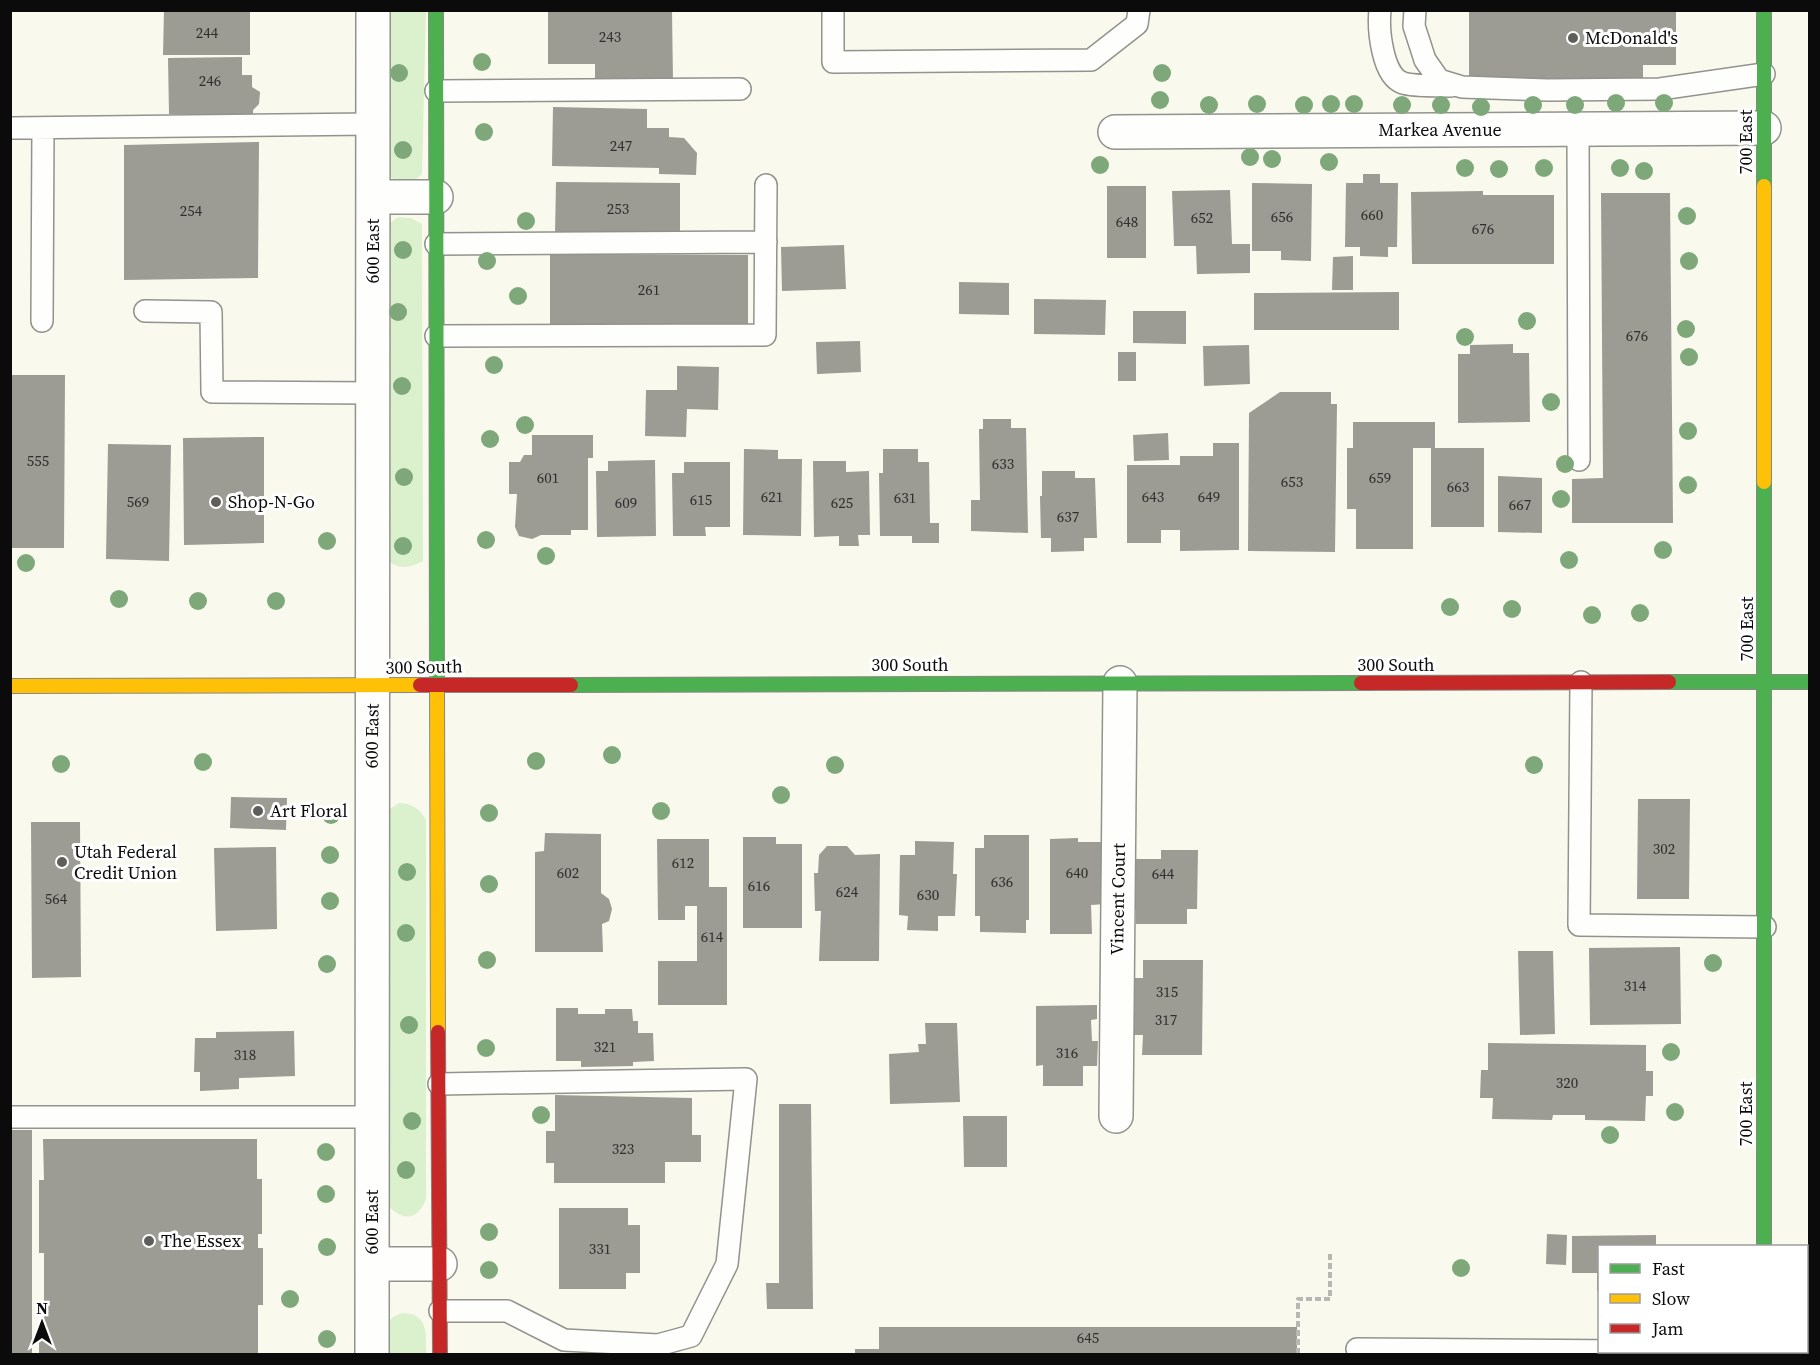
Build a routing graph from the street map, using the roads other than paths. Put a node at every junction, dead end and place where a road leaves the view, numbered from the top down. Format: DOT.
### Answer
graph roads {
  1 [pos="373,10"];
  2 [pos="436,10"];
  3 [pos="833,10"];
  4 [pos="1138,10"];
  5 [pos="1380,10"];
  6 [pos="1414,10"];
  7 [pos="1764,10"];
  8 [pos="1764,74"];
  9 [pos="1462,87"];
  10 [pos="740,89"];
  11 [pos="436,90"];
  12 [pos="373,124"];
  13 [pos="10,128"];
  14 [pos="44,128"];
  15 [pos="1764,128"];
  16 [pos="1578,129"];
  17 [pos="1116,132"];
  18 [pos="766,185"];
  19 [pos="373,197"];
  20 [pos="436,197"];
  21 [pos="766,242"];
  22 [pos="436,244"];
  23 [pos="145,310"];
  24 [pos="42,321"];
  25 [pos="436,336"];
  26 [pos="374,393"];
  27 [pos="1579,460"];
  28 [pos="1581,682"];
  29 [pos="1764,682"];
  30 [pos="1809,682"];
  31 [pos="1120,683"];
  32 [pos="437,685"];
  33 [pos="10,686"];
  34 [pos="374,686"];
  35 [pos="1765,927"];
  36 [pos="439,1084"];
  37 [pos="1116,1116"];
  38 [pos="10,1117"];
  39 [pos="372,1117"];
  40 [pos="1764,1245"];
  41 [pos="372,1264"];
  42 [pos="440,1264"];
  43 [pos="440,1311"];
  44 [pos="1357,1349"];
  45 [pos="1598,1351"];
  46 [pos="372,1354"];
  47 [pos="440,1354"];
  1 -- 12 [label="street, 600 East"];
  2 -- 11 [label="street"];
  3 -- 4 [label="lane"];
  5 -- 9 [label="lane"];
  6 -- 9 [label="lane"];
  7 -- 8 [label="street, 700 East"];
  8 -- 9 [label="lane"];
  8 -- 15 [label="street, 700 East"];
  10 -- 11 [label="lane"];
  11 -- 20 [label="street"];
  12 -- 14 [label="lane"];
  12 -- 19 [label="street, 600 East"];
  13 -- 14 [label="lane"];
  14 -- 24 [label="lane"];
  15 -- 16 [label="street, Markea Avenue"];
  15 -- 29 [label="street, 700 East"];
  16 -- 17 [label="street, Markea Avenue"];
  16 -- 27 [label="lane"];
  18 -- 21 [label="lane"];
  19 -- 20 [label="street"];
  19 -- 26 [label="street, 600 East"];
  20 -- 22 [label="street"];
  21 -- 22 [label="lane"];
  21 -- 25 [label="lane"];
  22 -- 25 [label="street"];
  23 -- 26 [label="lane"];
  25 -- 32 [label="street"];
  26 -- 34 [label="street, 600 East"];
  28 -- 29 [label="street, 300 South"];
  28 -- 31 [label="street, 300 South"];
  28 -- 35 [label="lane"];
  29 -- 30 [label="street, 300 South"];
  29 -- 35 [label="street, 700 East"];
  31 -- 32 [label="street, 300 South"];
  31 -- 37 [label="street, Vincent Court"];
  32 -- 34 [label="street, 300 South"];
  32 -- 36 [label="street"];
  33 -- 34 [label="street, 300 South"];
  34 -- 39 [label="street, 600 East"];
  35 -- 40 [label="street, 700 East"];
  36 -- 42 [label="street"];
  36 -- 43 [label="lane"];
  38 -- 39 [label="lane"];
  39 -- 41 [label="street, 600 East"];
  41 -- 42 [label="street"];
  41 -- 46 [label="street, 600 East"];
  42 -- 43 [label="street"];
  43 -- 47 [label="street"];
  44 -- 45 [label="lane"];
}
